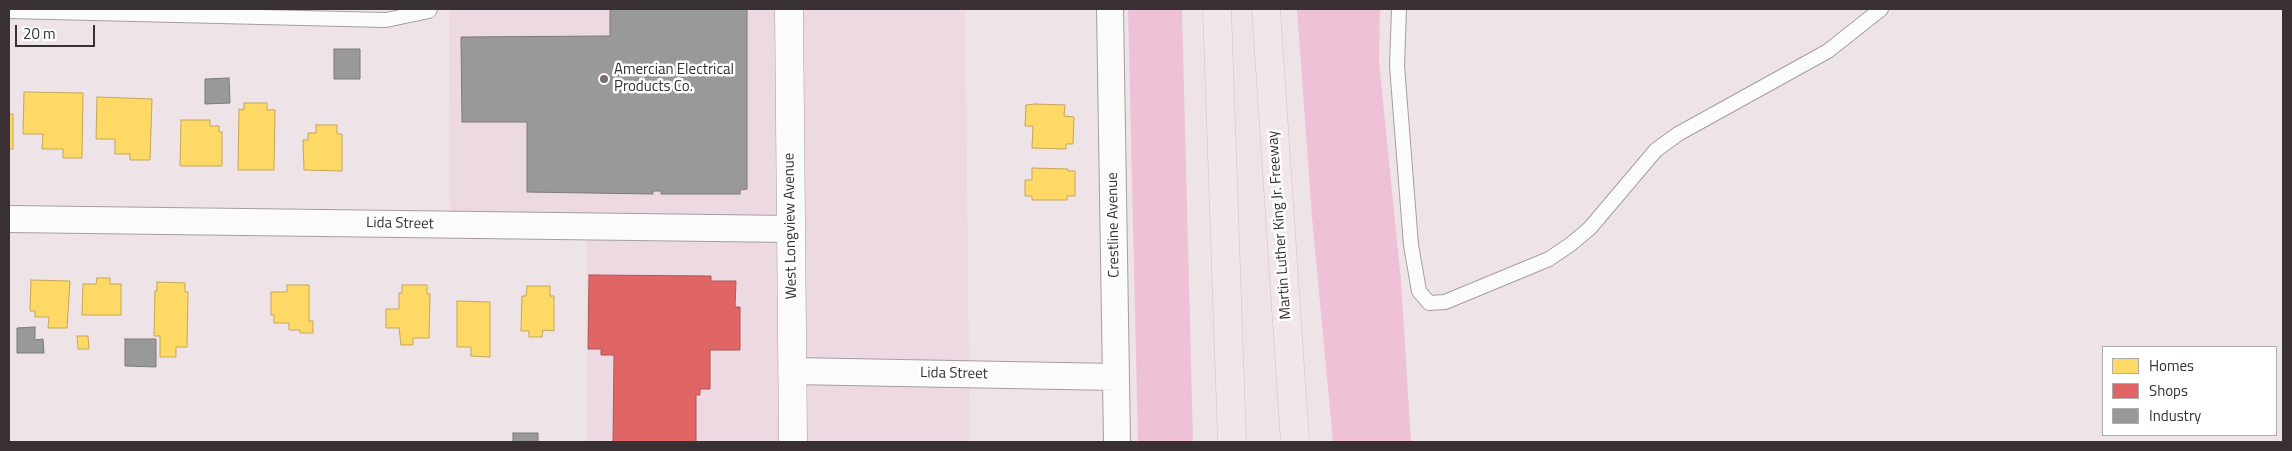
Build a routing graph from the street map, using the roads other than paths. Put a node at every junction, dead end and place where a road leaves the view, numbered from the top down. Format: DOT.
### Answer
graph roads {
  1 [pos="430,9"];
  2 [pos="789,9"];
  3 [pos="1110,9"];
  4 [pos="1217,9"];
  5 [pos="1266,9"];
  6 [pos="1398,9"];
  7 [pos="1881,9"];
  8 [pos="9,11"];
  9 [pos="9,219"];
  10 [pos="791,229"];
  11 [pos="792,371"];
  12 [pos="1116,377"];
  13 [pos="793,442"];
  14 [pos="1117,442"];
  15 [pos="1232,442"];
  16 [pos="1295,442"];
  1 -- 8 [label="lane"];
  2 -- 10 [label="street, West Longview Avenue"];
  3 -- 12 [label="street, Crestline Avenue"];
  4 -- 15 [label="highway"];
  5 -- 16 [label="highway, Martin Luther King Jr. Freeway"];
  6 -- 7 [label="lane"];
  9 -- 10 [label="street, Lida Street"];
  10 -- 11 [label="street, West Longview Avenue"];
  11 -- 12 [label="street, Lida Street"];
  11 -- 13 [label="street, West Longview Avenue"];
  12 -- 14 [label="street, Crestline Avenue"];
}
